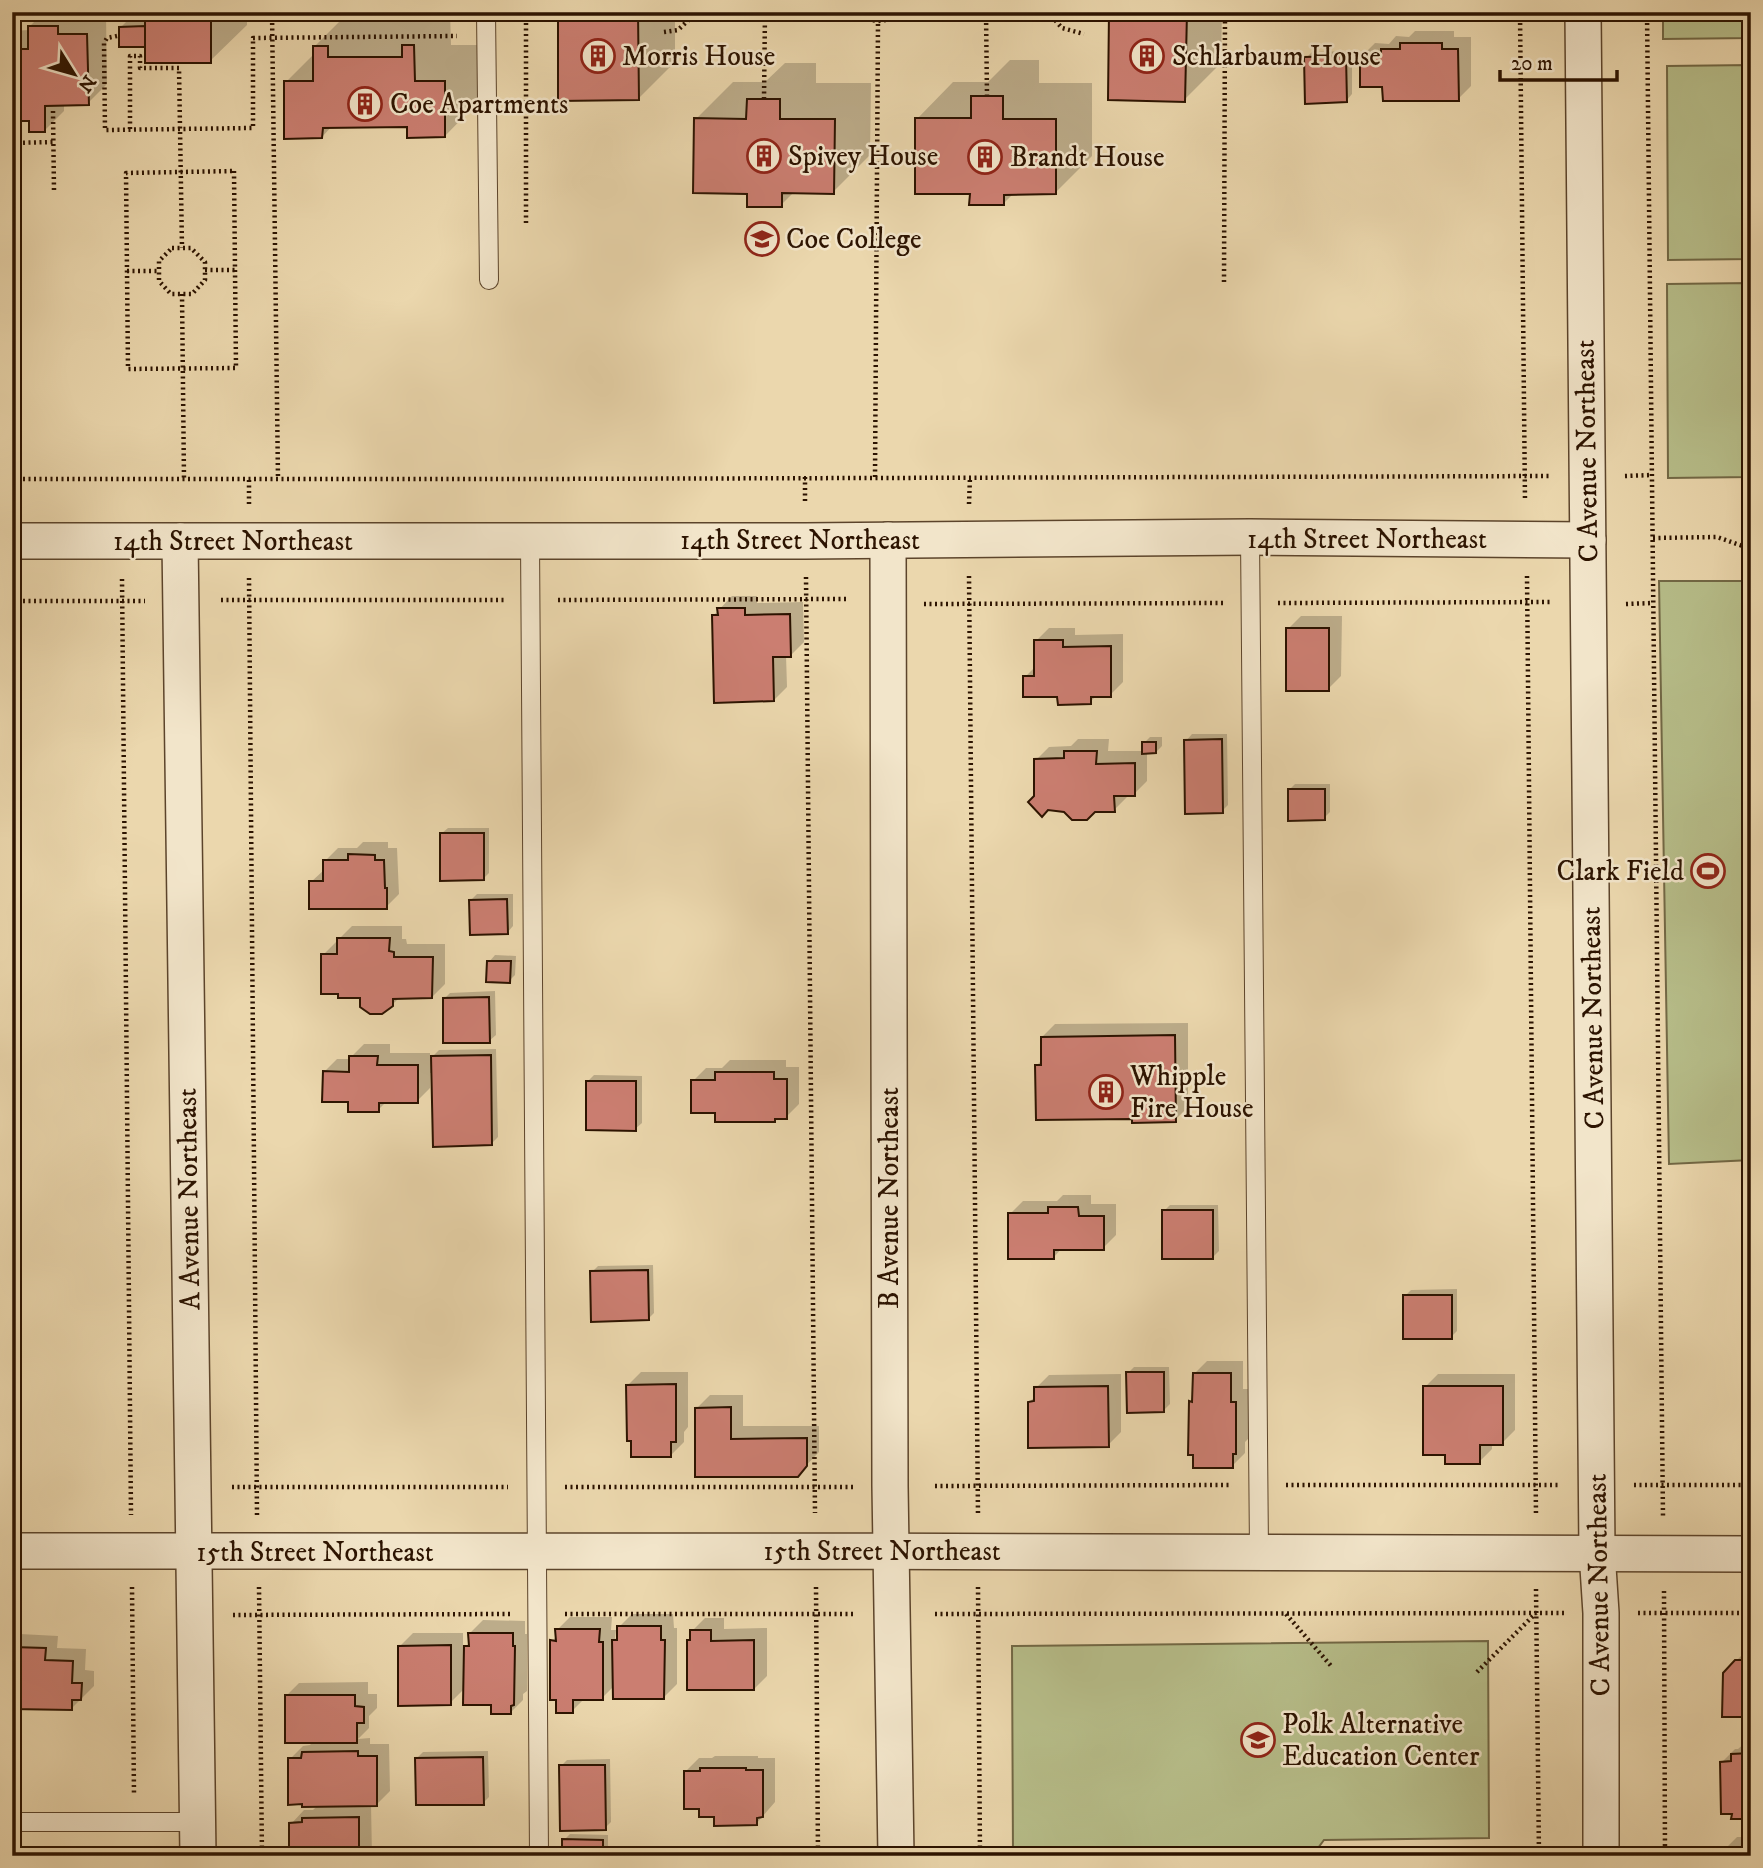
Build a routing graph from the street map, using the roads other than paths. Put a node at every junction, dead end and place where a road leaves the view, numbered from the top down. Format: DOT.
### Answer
graph roads {
  1 [pos="486,12"];
  2 [pos="1583,12"];
  3 [pos="489,280"];
  4 [pos="1250,537"];
  5 [pos="888,540"];
  6 [pos="1588,540"];
  7 [pos="12,541"];
  8 [pos="180,541"];
  9 [pos="530,541"];
  10 [pos="12,1551"];
  11 [pos="891,1551"];
  12 [pos="193,1552"];
  13 [pos="536,1552"];
  14 [pos="1259,1552"];
  15 [pos="1597,1552"];
  16 [pos="1751,1554"];
  17 [pos="12,1822"];
  18 [pos="197,1839"];
  19 [pos="539,1856"];
  20 [pos="896,1856"];
  21 [pos="1601,1856"];
  1 -- 3 [label="lane"];
  2 -- 6 [label="street, C Avenue Northeast"];
  4 -- 5 [label="street, 14th Street Northeast"];
  4 -- 6 [label="street, 14th Street Northeast"];
  4 -- 14 [label="lane"];
  5 -- 9 [label="street, 14th Street Northeast"];
  5 -- 11 [label="street, B Avenue Northeast"];
  6 -- 15 [label="street, C Avenue Northeast"];
  7 -- 8 [label="street, 14th Street Northeast"];
  8 -- 9 [label="street, 14th Street Northeast"];
  8 -- 12 [label="street, A Avenue Northeast"];
  9 -- 13 [label="lane"];
  10 -- 12 [label="street, 15th Street Northeast"];
  11 -- 13 [label="street, 15th Street Northeast"];
  11 -- 14 [label="street, 15th Street Northeast"];
  11 -- 20 [label="street, B Avenue Northeast"];
  12 -- 13 [label="street, 15th Street Northeast"];
  12 -- 18 [label="street, A Avenue Northeast"];
  13 -- 19 [label="lane"];
  14 -- 15 [label="street, 15th Street Northeast"];
  15 -- 16 [label="street, 15th Street Northeast"];
  15 -- 21 [label="street, C Avenue Northeast"];
  17 -- 18 [label="lane"];
}
